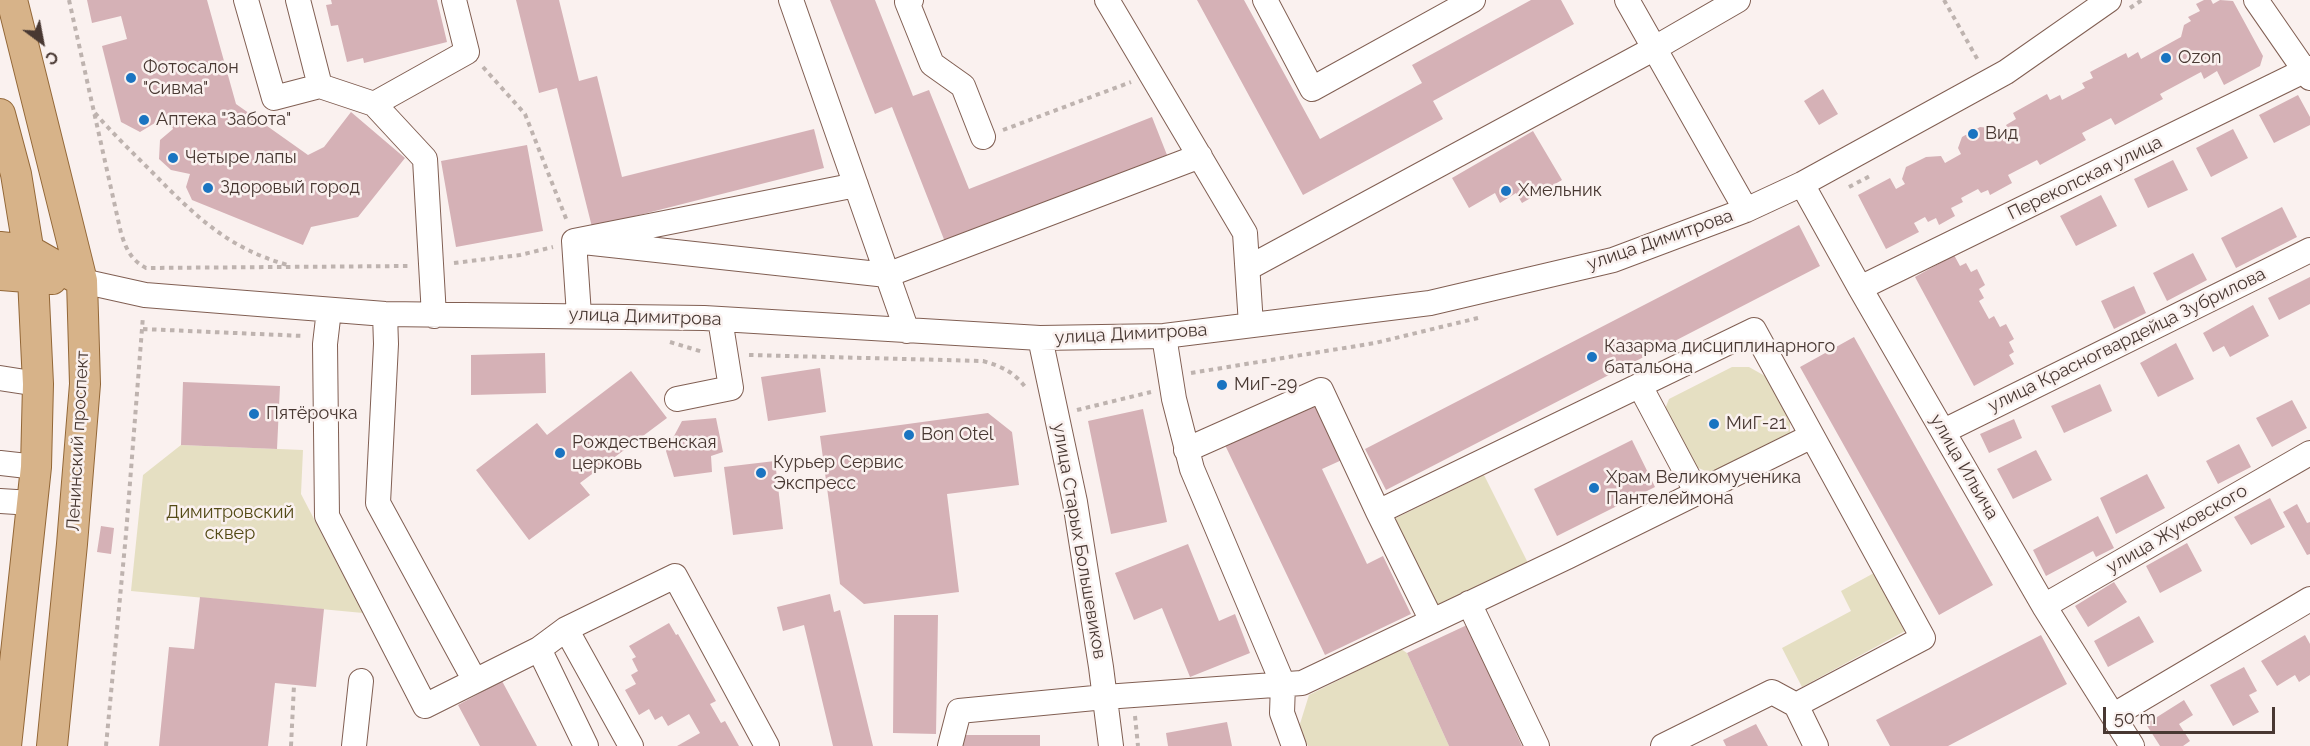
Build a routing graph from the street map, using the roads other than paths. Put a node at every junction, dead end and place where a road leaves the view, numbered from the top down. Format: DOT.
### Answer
graph roads {
  1 [pos="12,0"];
  2 [pos="246,0"];
  3 [pos="298,0"];
  4 [pos="454,0"];
  5 [pos="791,0"];
  6 [pos="911,0"];
  7 [pos="1107,0"];
  8 [pos="1265,0"];
  9 [pos="1473,0"];
  10 [pos="1627,0"];
  11 [pos="1738,0"];
  12 [pos="2109,0"];
  13 [pos="2256,0"];
  14 [pos="1655,48"];
  15 [pos="2308,72"];
  16 [pos="320,86"];
  17 [pos="374,104"];
  18 [pos="0,114"];
  19 [pos="982,137"];
  20 [pos="1200,156"];
  21 [pos="8,184"];
  22 [pos="1802,184"];
  23 [pos="856,185"];
  24 [pos="1746,210"];
  25 [pos="574,241"];
  26 [pos="2310,250"];
  27 [pos="20,259"];
  28 [pos="1248,268"];
  29 [pos="887,274"];
  30 [pos="0,275"];
  31 [pos="82,281"];
  32 [pos="1860,288"];
  33 [pos="329,310"];
  34 [pos="385,314"];
  35 [pos="579,315"];
  36 [pos="434,316"];
  37 [pos="720,319"];
  38 [pos="1251,325"];
  39 [pos="907,331"];
  40 [pos="1164,336"];
  41 [pos="1040,338"];
  42 [pos="0,378"];
  43 [pos="38,384"];
  44 [pos="1640,386"];
  45 [pos="677,399"];
  46 [pos="1944,431"];
  47 [pos="1812,436"];
  48 [pos="1186,450"];
  49 [pos="2310,453"];
  50 [pos="0,463"];
  51 [pos="36,467"];
  52 [pos="1697,493"];
  53 [pos="0,501"];
  54 [pos="32,503"];
  55 [pos="1378,512"];
  56 [pos="2310,599"];
  57 [pos="1469,603"];
  58 [pos="2044,606"];
  59 [pos="1432,621"];
  60 [pos="566,629"];
  61 [pos="539,649"];
  62 [pos="361,681"];
  63 [pos="476,681"];
  64 [pos="1283,684"];
  65 [pos="1104,697"];
  66 [pos="1796,705"];
  67 [pos="2114,715"];
  68 [pos="6,746"];
  69 [pos="52,746"];
  70 [pos="354,746"];
  71 [pos="586,746"];
  72 [pos="632,746"];
  73 [pos="767,746"];
  74 [pos="950,746"];
  75 [pos="1111,746"];
  76 [pos="1294,746"];
  77 [pos="1537,746"];
  78 [pos="1663,746"];
  79 [pos="1816,746"];
  80 [pos="2132,746"];
  1 -- 31 [label="main road, Ленинский проспект"];
  2 -- 16 [label="street"];
  3 -- 16 [label="street"];
  4 -- 17 [label="street"];
  5 -- 23 [label="street"];
  6 -- 19 [label="street"];
  7 -- 20 [label="street"];
  8 -- 9 [label="street"];
  10 -- 14 [label="street"];
  11 -- 14 [label="street"];
  12 -- 22 [label="street, улица Димитрова"];
  13 -- 15 [label="street"];
  14 -- 24 [label="street"];
  14 -- 28 [label="street"];
  15 -- 32 [label="street, Перекопская улица"];
  16 -- 17 [label="street"];
  17 -- 36 [label="street"];
  18 -- 21 [label="main road"];
  20 -- 28 [label="street"];
  20 -- 29 [label="street"];
  21 -- 27 [label="main road"];
  22 -- 24 [label="street, улица Димитрова"];
  22 -- 32 [label="street, улица Ильича"];
  23 -- 25 [label="street"];
  23 -- 29 [label="street"];
  24 -- 38 [label="street, улица Димитрова"];
  25 -- 29 [label="street"];
  25 -- 35 [label="street"];
  26 -- 46 [label="street, улица Красногвардейца Зубрилова"];
  27 -- 30 [label="main road, улица Димитрова"];
  27 -- 31 [label="main road, улица Димитрова"];
  27 -- 43 [label="main road"];
  28 -- 38 [label="street"];
  29 -- 39 [label="street"];
  31 -- 33 [label="street, улица Димитрова"];
  31 -- 69 [label="main road, Ленинский проспект"];
  32 -- 46 [label="street, улица Ильича"];
  33 -- 34 [label="street, улица Димитрова"];
  33 -- 63 [label="street"];
  34 -- 36 [label="street, улица Димитрова"];
  34 -- 63 [label="street"];
  35 -- 36 [label="street, улица Димитрова"];
  35 -- 37 [label="street, улица Димитрова"];
  37 -- 39 [label="street, улица Димитрова"];
  37 -- 45 [label="street"];
  38 -- 40 [label="street, улица Димитрова"];
  39 -- 41 [label="street, улица Димитрова"];
  40 -- 41 [label="street, улица Димитрова"];
  40 -- 48 [label="street"];
  41 -- 65 [label="street, улица Старых Большевиков"];
  42 -- 43 [label="street"];
  43 -- 51 [label="main road"];
  44 -- 47 [label="street"];
  44 -- 52 [label="street"];
  44 -- 55 [label="street"];
  46 -- 58 [label="street, улица Ильича"];
  47 -- 52 [label="street"];
  47 -- 66 [label="street"];
  48 -- 55 [label="street"];
  48 -- 64 [label="street"];
  49 -- 58 [label="street, улица Жуковского"];
  50 -- 51 [label="street"];
  51 -- 54 [label="main road"];
  52 -- 57 [label="street"];
  53 -- 54 [label="street"];
  54 -- 68 [label="main road"];
  55 -- 59 [label="street"];
  56 -- 67 [label="street"];
  57 -- 59 [label="street"];
  57 -- 77 [label="street"];
  58 -- 67 [label="street, улица Ильича"];
  59 -- 64 [label="street"];
  60 -- 61 [label="street"];
  60 -- 72 [label="street"];
  60 -- 73 [label="street"];
  61 -- 63 [label="street"];
  61 -- 71 [label="street"];
  62 -- 70 [label="street"];
  64 -- 65 [label="street"];
  64 -- 76 [label="street"];
  65 -- 74 [label="street"];
  65 -- 75 [label="street, улица Старых Большевиков"];
  66 -- 78 [label="street"];
  66 -- 79 [label="street"];
  67 -- 80 [label="street, улица Ильича"];
}
